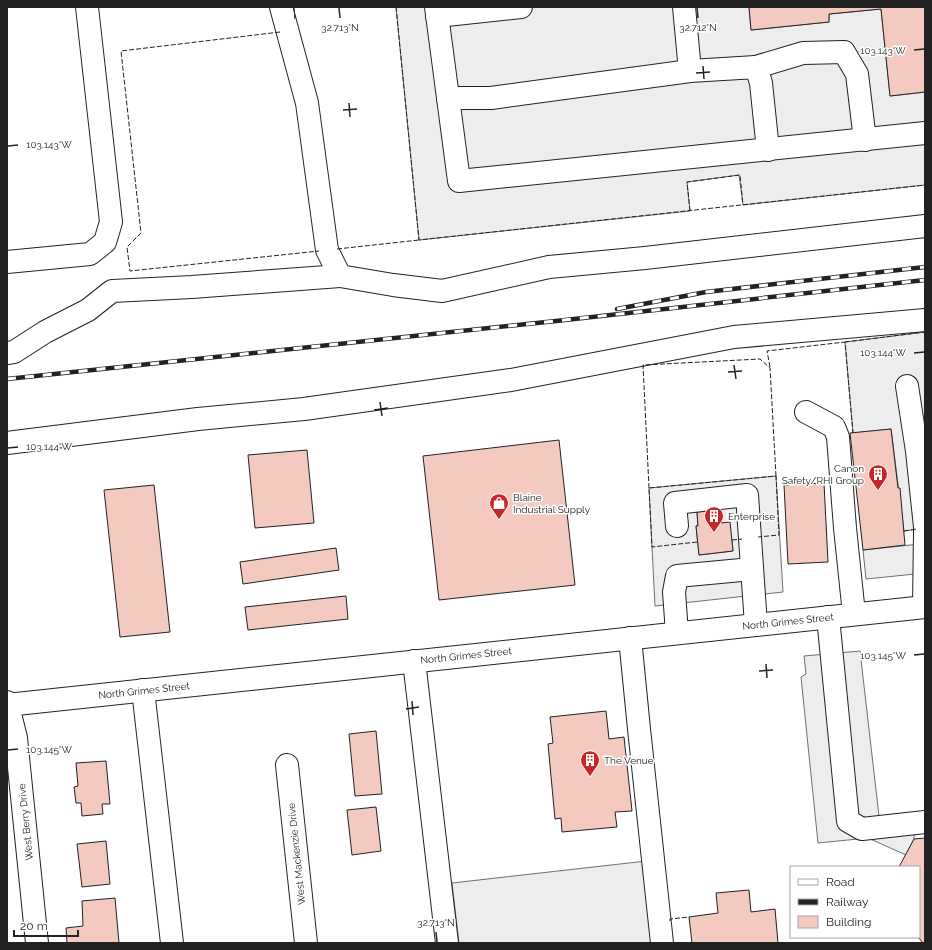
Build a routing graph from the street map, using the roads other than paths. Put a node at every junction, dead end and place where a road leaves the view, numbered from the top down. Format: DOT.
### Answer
graph roads {
  1 [pos="87,7"];
  2 [pos="281,7"];
  3 [pos="521,7"];
  4 [pos="684,7"];
  5 [pos="437,12"];
  6 [pos="756,67"];
  7 [pos="690,71"];
  8 [pos="448,98"];
  9 [pos="925,133"];
  10 [pos="865,140"];
  11 [pos="768,150"];
  12 [pos="925,226"];
  13 [pos="7,262"];
  14 [pos="340,276"];
  15 [pos="925,320"];
  16 [pos="7,352"];
  17 [pos="907,386"];
  18 [pos="806,412"];
  19 [pos="7,444"];
  20 [pos="677,526"];
  21 [pos="925,527"];
  22 [pos="925,532"];
  23 [pos="752,569"];
  24 [pos="924,607"];
  25 [pos="854,614"];
  26 [pos="828,617"];
  27 [pos="756,624"];
  28 [pos="677,633"];
  29 [pos="630,638"];
  30 [pos="414,661"];
  31 [pos="143,690"];
  32 [pos="7,704"];
  33 [pos="286,765"];
  34 [pos="925,822"];
  35 [pos="37,943"];
  36 [pos="172,943"];
  37 [pos="306,943"];
  38 [pos="447,943"];
  39 [pos="662,943"];
  1 -- 13 [label="main road"];
  2 -- 14 [label="main road"];
  3 -- 5 [label="main road"];
  4 -- 7 [label="main road"];
  5 -- 8 [label="main road"];
  6 -- 7 [label="main road"];
  6 -- 10 [label="main road"];
  6 -- 11 [label="main road"];
  7 -- 8 [label="main road"];
  8 -- 11 [label="main road"];
  9 -- 10 [label="main road"];
  10 -- 11 [label="main road"];
  12 -- 14 [label="main road"];
  14 -- 16 [label="main road"];
  15 -- 19 [label="main road"];
  17 -- 21 [label="main road"];
  18 -- 25 [label="main road"];
  20 -- 23 [label="main road"];
  22 -- 24 [label="main road"];
  23 -- 27 [label="main road"];
  23 -- 28 [label="main road"];
  24 -- 25 [label="main road, North Grimes Street"];
  25 -- 26 [label="main road, North Grimes Street"];
  26 -- 27 [label="main road, North Grimes Street"];
  26 -- 34 [label="main road"];
  27 -- 28 [label="main road, North Grimes Street"];
  28 -- 29 [label="main road, North Grimes Street"];
  29 -- 30 [label="main road, North Grimes Street"];
  29 -- 39 [label="main road"];
  30 -- 31 [label="main road, North Grimes Street"];
  30 -- 38 [label="main road"];
  31 -- 32 [label="main road, North Grimes Street"];
  31 -- 36 [label="main road"];
  32 -- 35 [label="main road, West Berry Drive"];
  33 -- 37 [label="main road, West Mackenzie Drive"];
}
